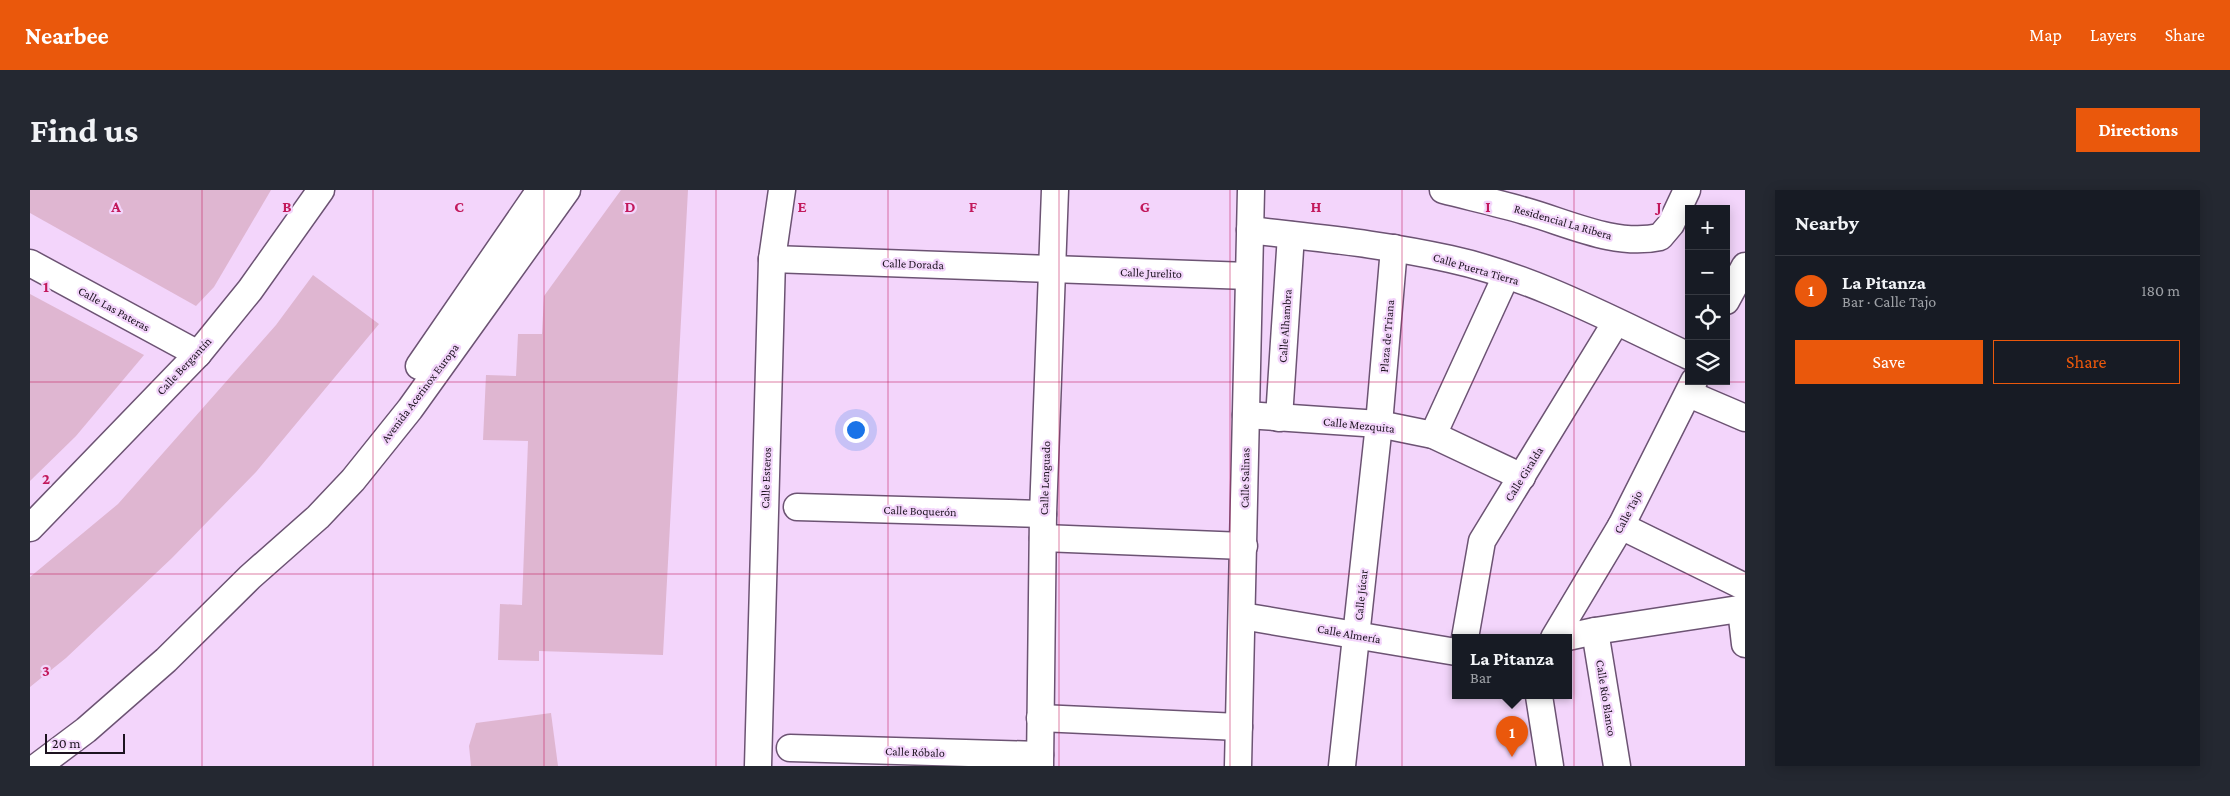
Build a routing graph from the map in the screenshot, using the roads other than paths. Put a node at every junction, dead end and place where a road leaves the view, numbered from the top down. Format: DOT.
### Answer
graph roads {
  1 [pos="321,190"];
  2 [pos="540,190"];
  3 [pos="568,190"];
  4 [pos="782,190"];
  5 [pos="1055,190"];
  6 [pos="1251,190"];
  7 [pos="1443,190"];
  8 [pos="1687,190"];
  9 [pos="1250,230"];
  10 [pos="1292,235"];
  11 [pos="1394,248"];
  12 [pos="772,259"];
  13 [pos="30,263"];
  14 [pos="1745,266"];
  15 [pos="1053,269"];
  16 [pos="1248,276"];
  17 [pos="1506,276"];
  18 [pos="1729,295"];
  19 [pos="1616,322"];
  20 [pos="198,354"];
  21 [pos="1685,354"];
  22 [pos="1692,387"];
  23 [pos="1246,415"];
  24 [pos="1279,418"];
  25 [pos="1745,418"];
  26 [pos="1379,424"];
  27 [pos="1433,435"];
  28 [pos="1522,477"];
  29 [pos="797,507"];
  30 [pos="1043,526"];
  31 [pos="1621,526"];
  32 [pos="30,528"];
  33 [pos="1244,546"];
  34 [pos="250,577"];
  35 [pos="1744,601"];
  36 [pos="1242,616"];
  37 [pos="1596,631"];
  38 [pos="1466,634"];
  39 [pos="1556,634"];
  40 [pos="1357,636"];
  41 [pos="1572,636"];
  42 [pos="1745,644"];
  43 [pos="1452,651"];
  44 [pos="1539,699"];
  45 [pos="1040,718"];
  46 [pos="1239,728"];
  47 [pos="790,748"];
  48 [pos="1040,761"];
  49 [pos="38,766"];
  50 [pos="758,766"];
  51 [pos="1238,766"];
  52 [pos="1342,766"];
  53 [pos="1550,766"];
  54 [pos="1618,766"];
  1 -- 20 [label="street, Calle Bergantín"];
  2 -- 34 [label="street, Avenida Acerinox Europa"];
  3 -- 34 [label="street, Avenida Acerinox Europa"];
  4 -- 12 [label="street, Calle Esteros"];
  5 -- 15 [label="street, Calle Lenguado"];
  6 -- 9 [label="street, Calle Salinas"];
  7 -- 8 [label="street, Residencial La Ribera"];
  9 -- 10 [label="street, Calle Puerta Tierra"];
  9 -- 16 [label="street, Calle Salinas"];
  10 -- 11 [label="street, Calle Puerta Tierra"];
  10 -- 24 [label="street, Calle Alhambra"];
  11 -- 17 [label="street, Calle Puerta Tierra"];
  11 -- 26 [label="street, Plaza de Triana"];
  12 -- 15 [label="street, Calle Dorada"];
  12 -- 50 [label="street, Calle Esteros"];
  13 -- 20 [label="street, Calle Las Pateras"];
  14 -- 18 [label="street"];
  15 -- 16 [label="street, Calle Jurelito"];
  15 -- 30 [label="street, Calle Lenguado"];
  16 -- 23 [label="street, Calle Salinas"];
  17 -- 19 [label="street, Calle Puerta Tierra"];
  17 -- 27 [label="street"];
  19 -- 21 [label="street, Calle Puerta Tierra"];
  19 -- 28 [label="street, Calle Giralda"];
  20 -- 32 [label="street, Calle Bergantín"];
  22 -- 25 [label="street"];
  22 -- 31 [label="street, Calle Tajo"];
  23 -- 24 [label="street, Calle Mezquita"];
  23 -- 33 [label="street, Calle Salinas"];
  24 -- 26 [label="street, Calle Mezquita"];
  26 -- 27 [label="street, Calle Mezquita"];
  26 -- 40 [label="street, Calle Júcar"];
  27 -- 28 [label="street, Calle Mezquita"];
  28 -- 38 [label="street, Calle Giralda"];
  29 -- 30 [label="street, Calle Boquerón"];
  30 -- 33 [label="street, Calle Boquerón"];
  30 -- 45 [label="street, Calle Lenguado"];
  31 -- 35 [label="street"];
  31 -- 39 [label="street, Calle Tajo"];
  33 -- 36 [label="street, Calle Salinas"];
  34 -- 49 [label="street, Avenida Acerinox Europa"];
  35 -- 37 [label="street"];
  35 -- 42 [label="street"];
  36 -- 40 [label="street, Calle Almería"];
  36 -- 46 [label="street, Calle Salinas"];
  37 -- 41 [label="street"];
  37 -- 54 [label="street, Calle Río Blanco"];
  40 -- 43 [label="street, Calle Almería"];
  40 -- 52 [label="street, Calle Júcar"];
  44 -- 53 [label="street"];
  45 -- 46 [label="street"];
  45 -- 48 [label="street, Calle Lenguado"];
  46 -- 51 [label="street, Calle Salinas"];
  47 -- 48 [label="street, Calle Róbalo"];
}
